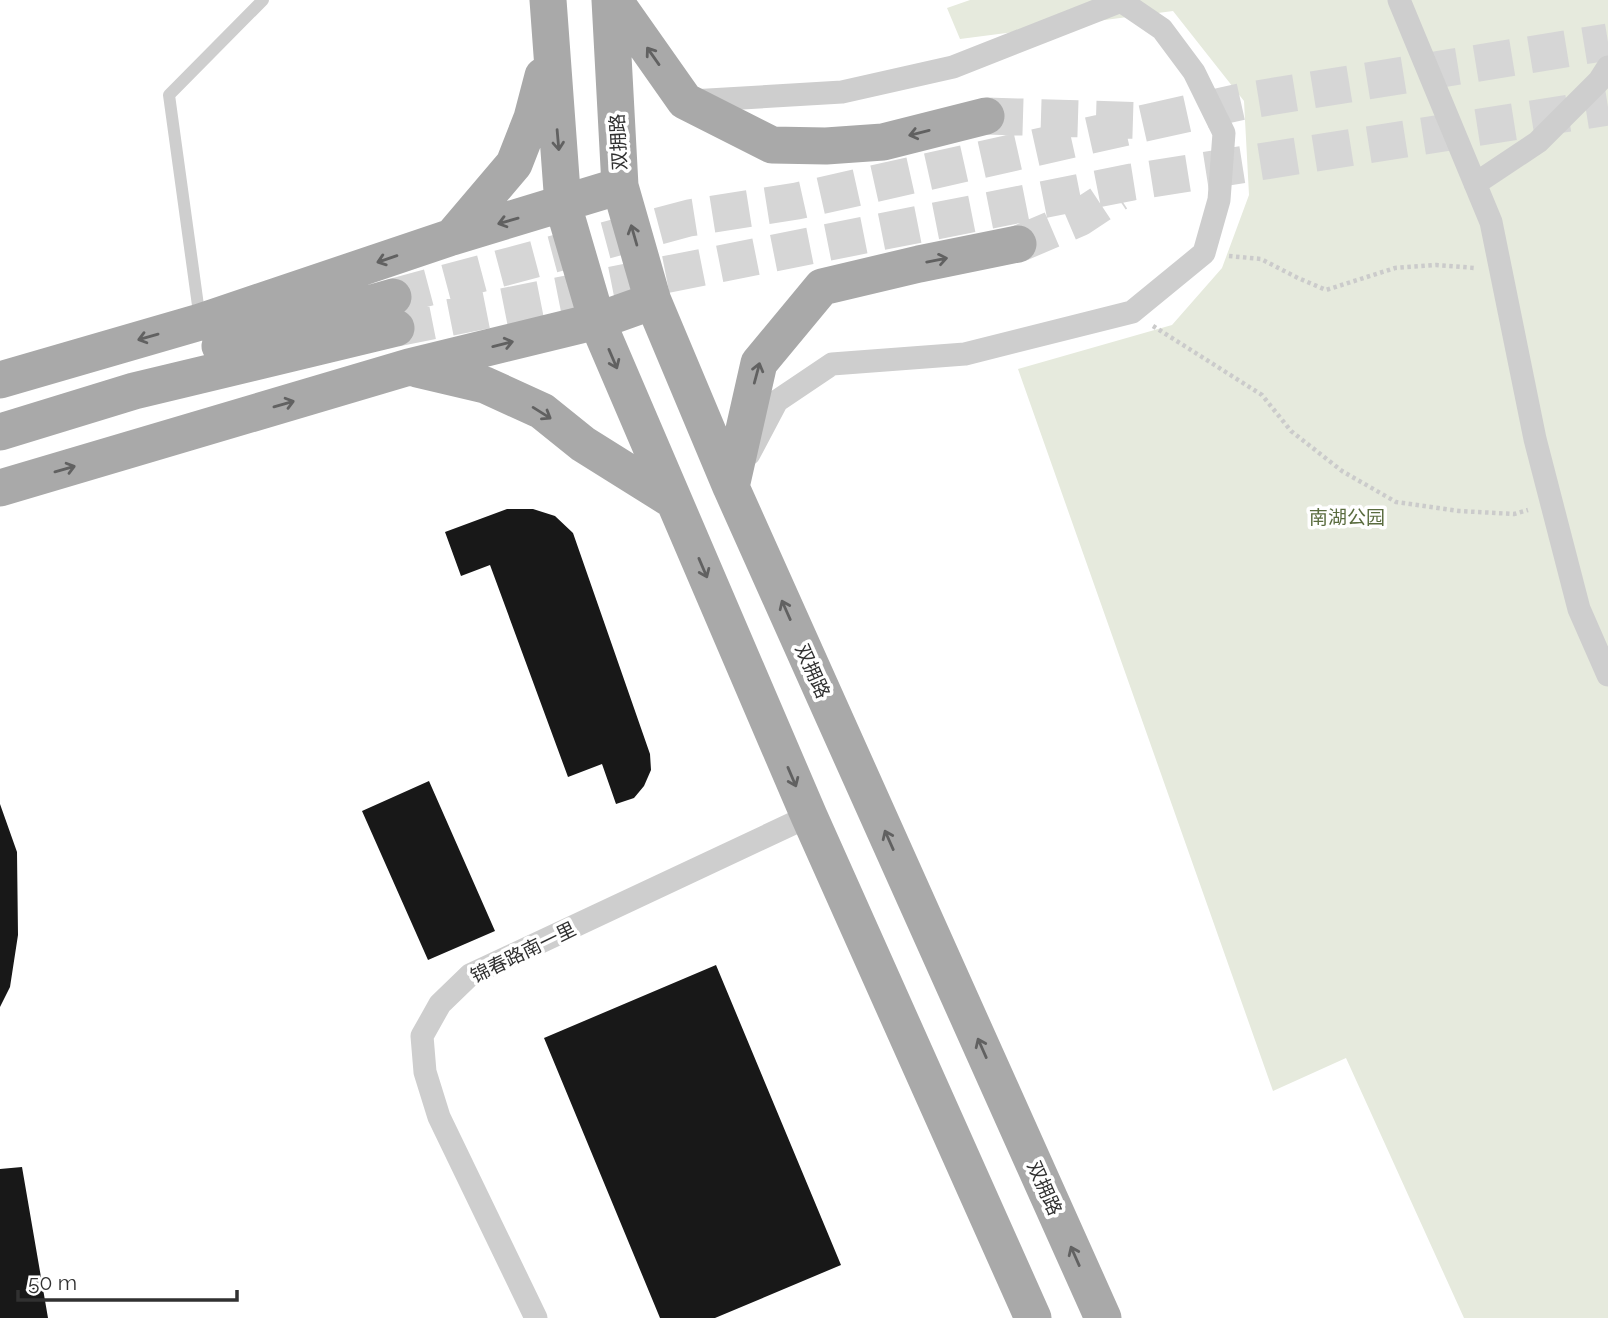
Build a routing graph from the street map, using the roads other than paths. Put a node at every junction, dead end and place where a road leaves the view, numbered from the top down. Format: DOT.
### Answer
graph roads {
  1 [pos="263,0"];
  2 [pos="548,0"];
  3 [pos="612,0"];
  4 [pos="1399,0"];
  5 [pos="1122,1"];
  6 [pos="550,47"];
  7 [pos="1608,67"];
  8 [pos="685,101"];
  9 [pos="986,116"];
  10 [pos="1475,184"];
  11 [pos="620,186"];
  12 [pos="563,205"];
  13 [pos="452,237"];
  14 [pos="1018,244"];
  15 [pos="653,301"];
  16 [pos="597,321"];
  17 [pos="200,322"];
  18 [pos="409,367"];
  19 [pos="0,380"];
  20 [pos="0,408"];
  21 [pos="0,432"];
  22 [pos="731,487"];
  23 [pos="0,488"];
  24 [pos="674,501"];
  25 [pos="1608,675"];
  26 [pos="809,816"];
  27 [pos="536,1318"];
  28 [pos="1033,1318"];
  29 [pos="1102,1318"];
  1 -- 17 [label="lane"];
  2 -- 6 [label="main road"];
  8 -- 3 [label="main road, one-way"];
  3 -- 11 [label="main road, 双拥路"];
  4 -- 10 [label="street"];
  5 -- 8 [label="street"];
  5 -- 22 [label="street"];
  6 -- 12 [label="main road, one-way"];
  6 -- 13 [label="main road"];
  7 -- 10 [label="street"];
  9 -- 8 [label="main road, one-way"];
  10 -- 25 [label="street"];
  11 -- 12 [label="main road"];
  15 -- 11 [label="main road, 双拥路, one-way"];
  12 -- 13 [label="main road, one-way"];
  12 -- 16 [label="main road"];
  13 -- 17 [label="main road, one-way"];
  22 -- 14 [label="main road, one-way"];
  15 -- 16 [label="main road"];
  15 -- 22 [label="main road, 双拥路"];
  18 -- 16 [label="main road, one-way"];
  16 -- 24 [label="main road, one-way"];
  17 -- 19 [label="main road, one-way"];
  23 -- 18 [label="main road, one-way"];
  18 -- 24 [label="main road, one-way"];
  20 -- 21 [label="main road"];
  29 -- 22 [label="main road, 双拥路, one-way"];
  24 -- 26 [label="main road, one-way"];
  26 -- 27 [label="street, 锦春路南一里"];
  26 -- 28 [label="main road"];
}
